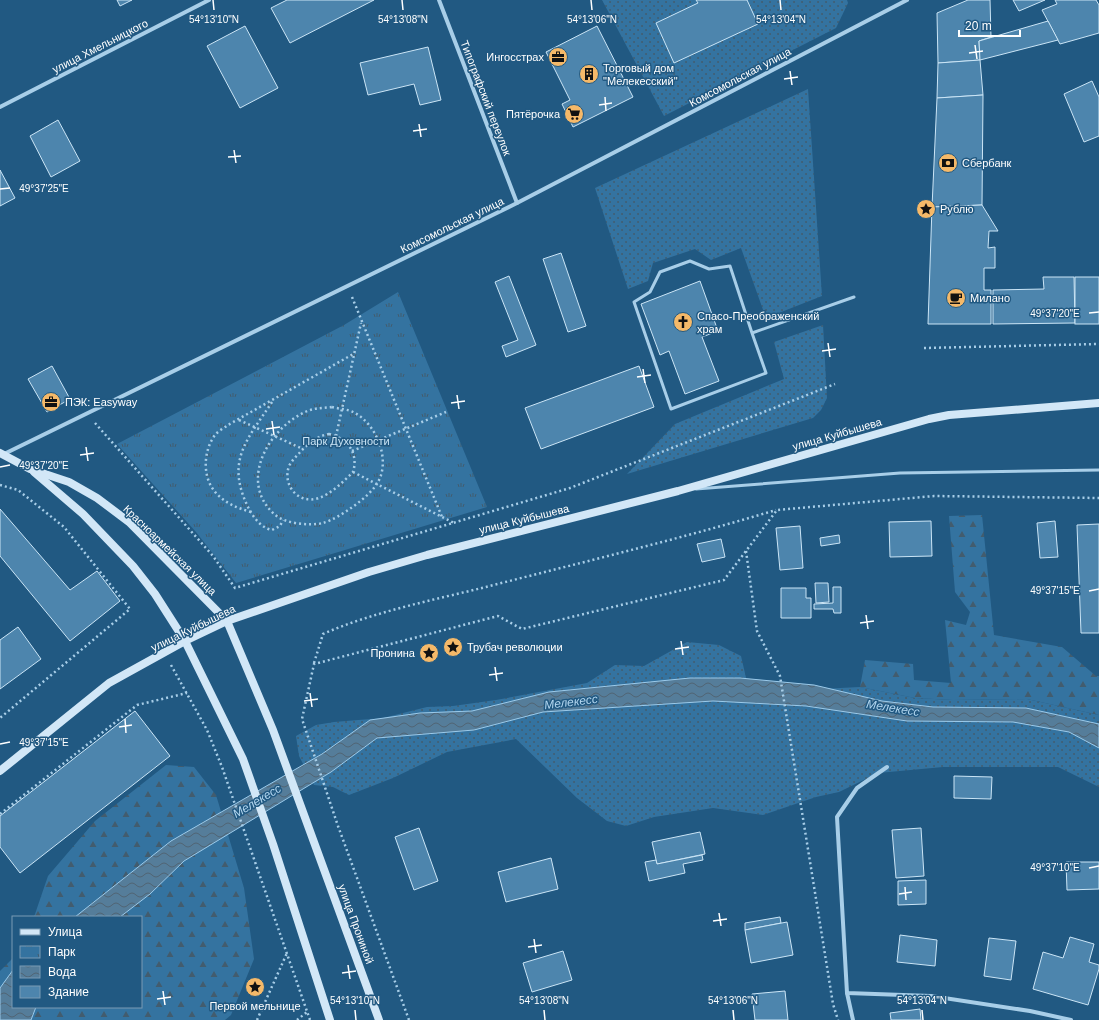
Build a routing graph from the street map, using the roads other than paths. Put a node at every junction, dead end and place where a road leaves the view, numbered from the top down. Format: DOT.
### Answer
graph roads {
  1 [pos="209,0"];
  2 [pos="438,0"];
  3 [pos="907,0"];
  4 [pos="0,107"];
  5 [pos="517,203"];
  6 [pos="854,297"];
  7 [pos="752,332"];
  8 [pos="1099,403"];
  9 [pos="1,455"];
  10 [pos="30,469"];
  11 [pos="1099,470"];
  12 [pos="678,491"];
  13 [pos="227,621"];
  14 [pos="185,641"];
  15 [pos="887,767"];
  16 [pos="0,771"];
  17 [pos="847,993"];
  18 [pos="330,1020"];
  19 [pos="379,1020"];
  20 [pos="853,1020"];
  21 [pos="1071,1020"];
  1 -- 4 [label="street, улица Хмельницкого"];
  2 -- 5 [label="street, Типографский переулок"];
  3 -- 5 [label="street, Комсомольская улица"];
  5 -- 9 [label="street, Комсомольская улица"];
  6 -- 7 [label="lane"];
  7 -- 7 [label="lane"];
  8 -- 12 [label="main road, улица Куйбышева"];
  9 -- 10 [label="main road, Красноармейская улица"];
  10 -- 13 [label="main road, Красноармейская улица"];
  10 -- 14 [label="main road, Красноармейская улица"];
  11 -- 12 [label="lane"];
  12 -- 13 [label="main road, улица Куйбышева"];
  13 -- 14 [label="main road, улица Куйбышева"];
  13 -- 19 [label="main road, улица Прониной"];
  14 -- 16 [label="main road, улица Куйбышева"];
  14 -- 18 [label="main road, Красноармейская улица"];
  15 -- 17 [label="street"];
  17 -- 20 [label="street"];
  17 -- 21 [label="street"];
}
